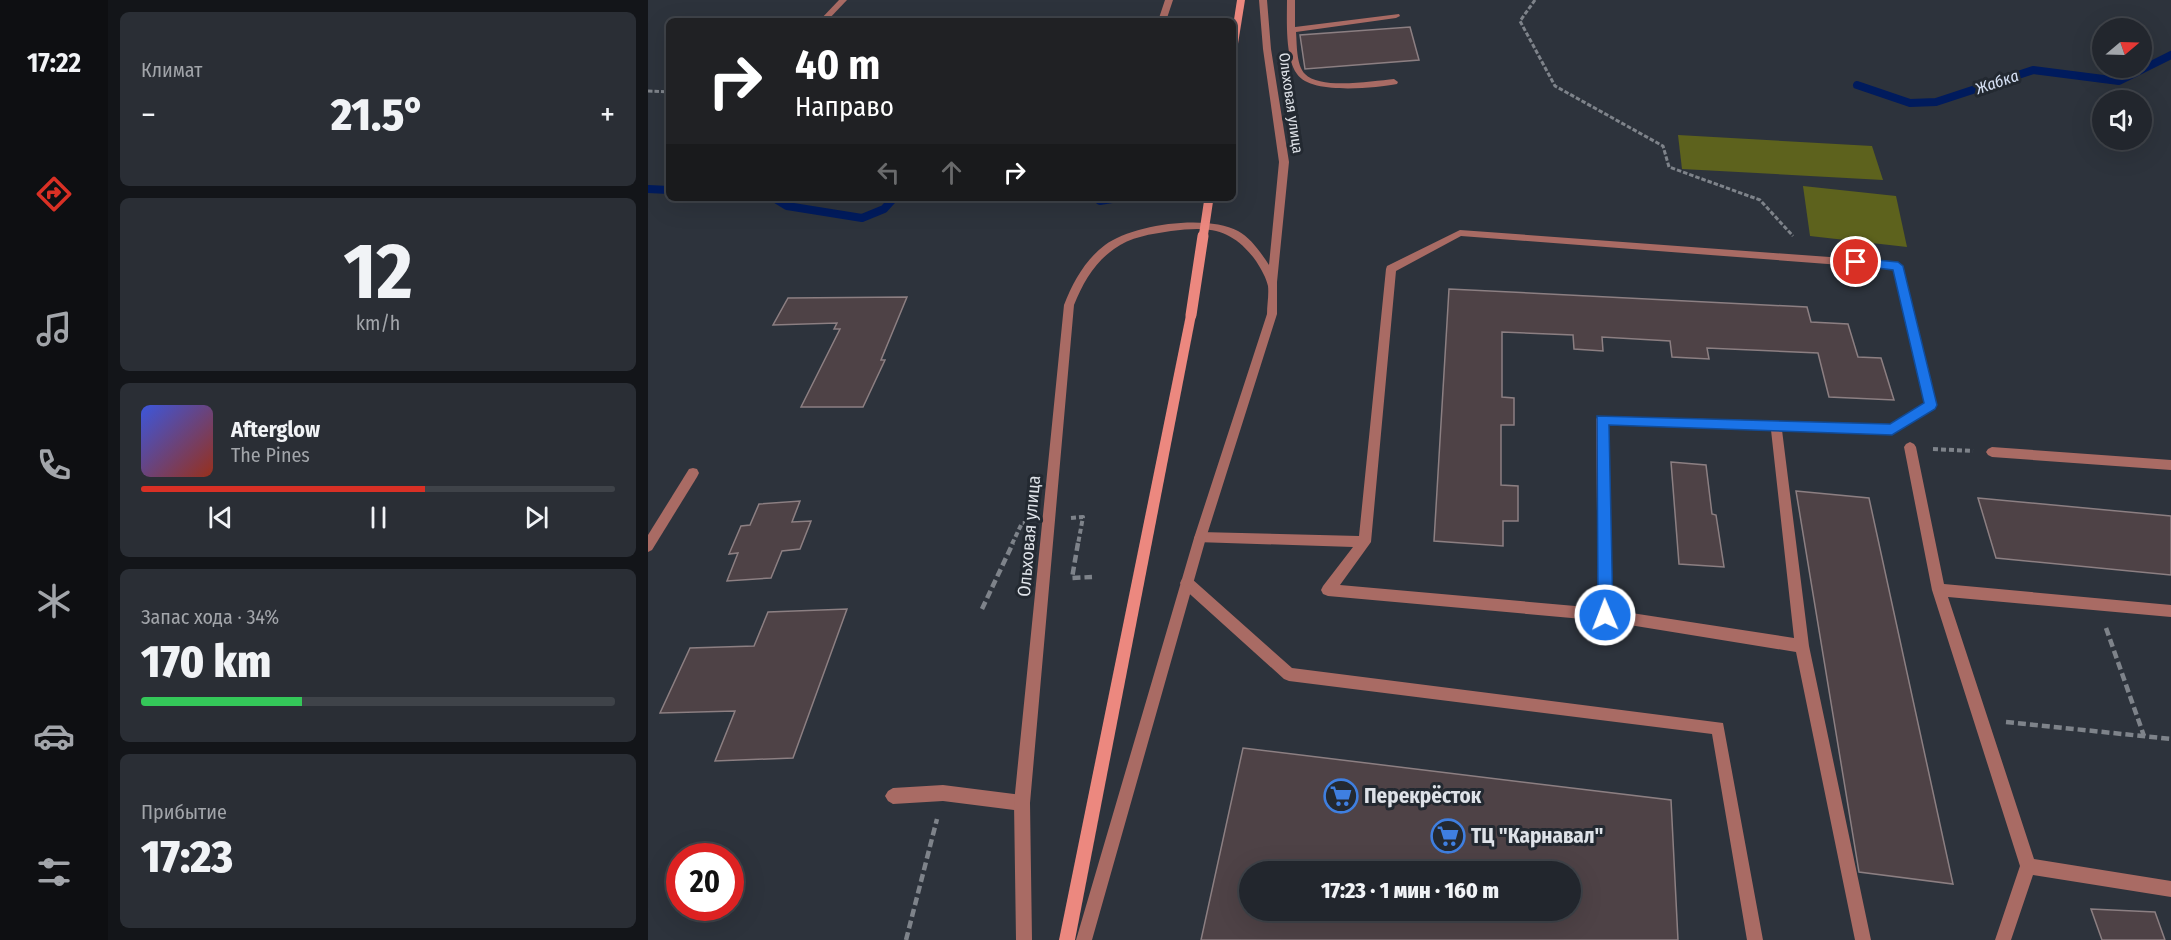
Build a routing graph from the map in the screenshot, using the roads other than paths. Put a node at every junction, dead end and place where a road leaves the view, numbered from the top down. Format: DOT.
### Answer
graph roads {
  1 [pos="843,0"];
  2 [pos="1169,0"];
  3 [pos="1241,0"];
  4 [pos="1263,0"];
  5 [pos="1291,0"];
  6 [pos="1396,16"];
  7 [pos="826,18"];
  8 [pos="1163,18"];
  9 [pos="1292,30"];
  10 [pos="1236,31"];
  11 [pos="1394,82"];
  12 [pos="1209,201"];
  13 [pos="1272,282"];
  14 [pos="1776,425"];
  15 [pos="1910,447"];
  16 [pos="1992,452"];
  17 [pos="2171,465"];
  18 [pos="693,473"];
  19 [pos="1200,538"];
  20 [pos="1365,542"];
  21 [pos="648,546"];
  22 [pos="1187,583"];
  23 [pos="1939,590"];
  24 [pos="2171,611"];
  25 [pos="1605,615"];
  26 [pos="1803,646"];
  27 [pos="893,796"];
  28 [pos="1022,802"];
  29 [pos="2028,866"];
  30 [pos="2171,889"];
  31 [pos="1024,940"];
  32 [pos="1067,940"];
  33 [pos="1084,940"];
  34 [pos="1755,940"];
  35 [pos="1863,940"];
  36 [pos="2003,940"];
  1 -- 7 [label="street"];
  2 -- 8 [label="street"];
  3 -- 10 [label="main road"];
  4 -- 13 [label="street, Ольховая улица"];
  5 -- 9 [label="street"];
  6 -- 9 [label="street"];
  9 -- 11 [label="street"];
  12 -- 32 [label="main road, bridge"];
  13 -- 19 [label="street, Ольховая улица"];
  13 -- 28 [label="street, Ольховая улица"];
  14 -- 20 [label="street"];
  14 -- 25 [label="street"];
  14 -- 26 [label="street"];
  15 -- 23 [label="street"];
  16 -- 17 [label="street"];
  18 -- 21 [label="street"];
  19 -- 20 [label="street"];
  19 -- 22 [label="street, Ольховая улица"];
  20 -- 25 [label="street"];
  22 -- 33 [label="street, Ольховая улица"];
  22 -- 34 [label="street"];
  23 -- 24 [label="street"];
  23 -- 29 [label="street"];
  25 -- 26 [label="street"];
  26 -- 35 [label="street"];
  27 -- 28 [label="street"];
  28 -- 31 [label="street, Ольховая улица"];
  29 -- 30 [label="street"];
  29 -- 36 [label="street"];
}
